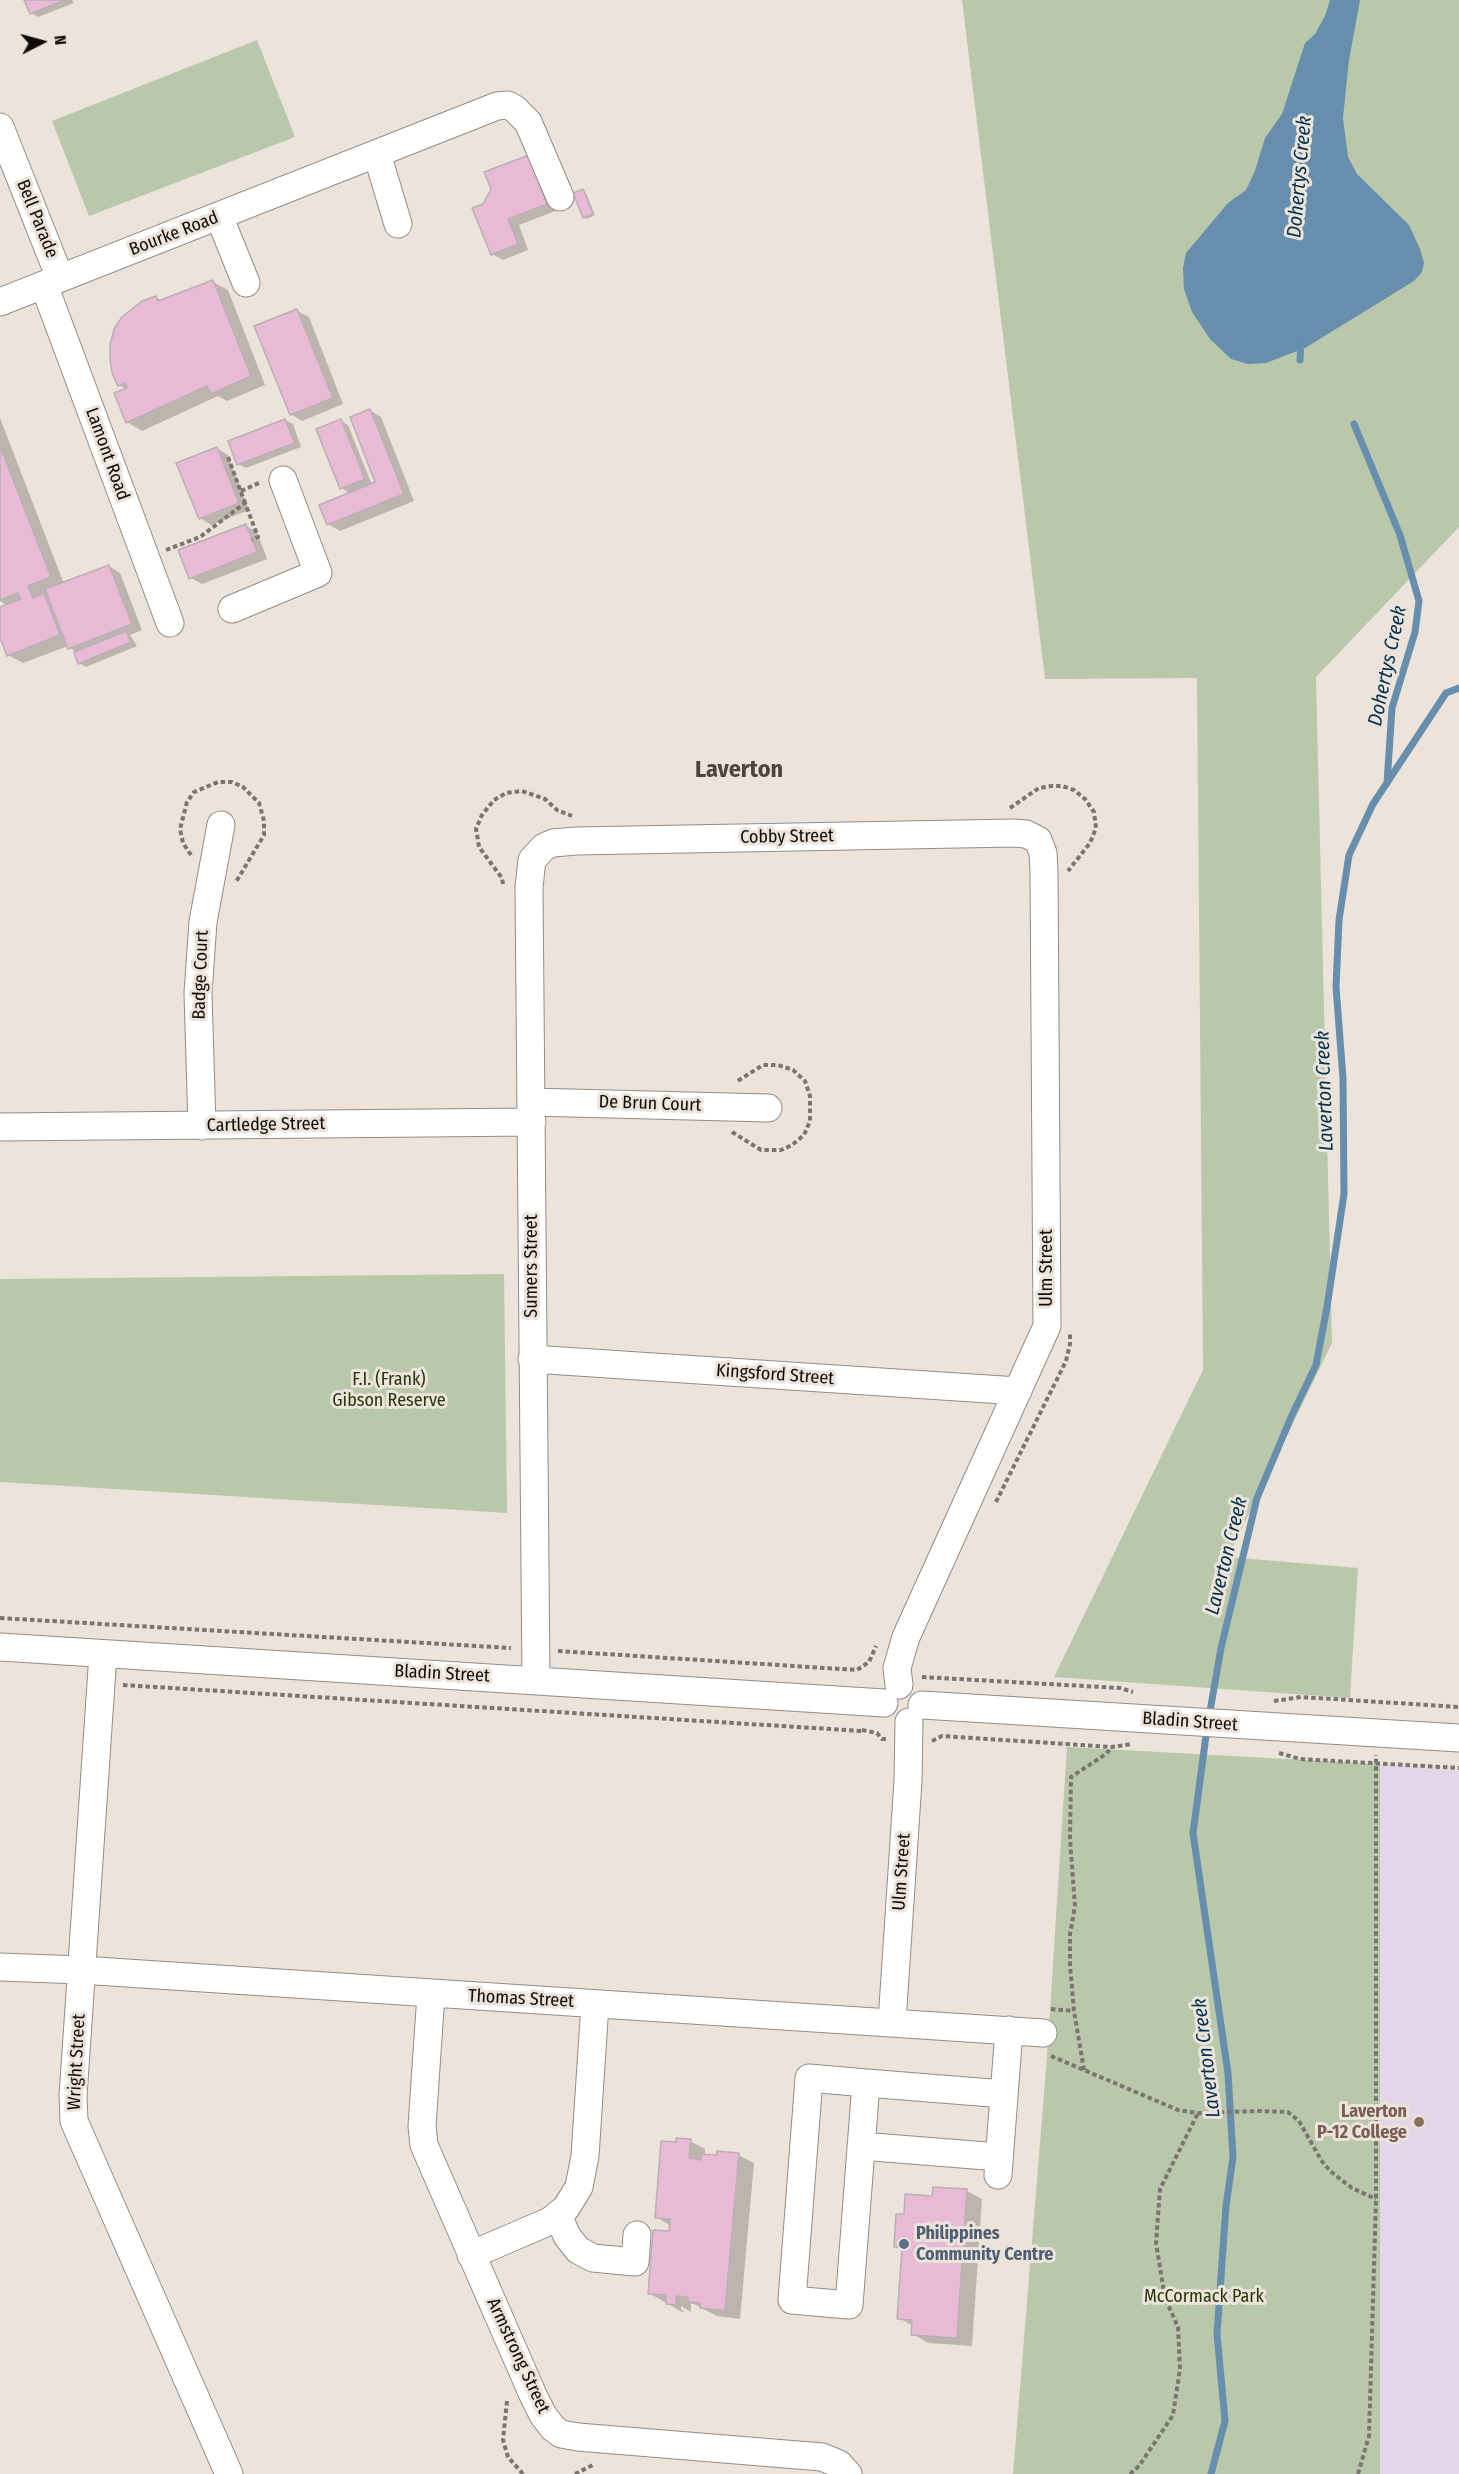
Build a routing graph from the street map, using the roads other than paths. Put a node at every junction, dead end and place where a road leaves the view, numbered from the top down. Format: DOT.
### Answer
graph roads {
  1 [pos="0,127"];
  2 [pos="377,154"];
  3 [pos="560,197"];
  4 [pos="219,216"];
  5 [pos="398,224"];
  6 [pos="52,281"];
  7 [pos="246,283"];
  8 [pos="0,302"];
  9 [pos="283,480"];
  10 [pos="232,609"];
  11 [pos="170,623"];
  12 [pos="221,825"];
  13 [pos="1045,833"];
  14 [pos="537,853"];
  15 [pos="768,1108"];
  16 [pos="532,1112"];
  17 [pos="202,1126"];
  18 [pos="0,1127"];
  19 [pos="532,1359"];
  20 [pos="1018,1391"];
  21 [pos="0,1647"];
  22 [pos="103,1654"];
  23 [pos="536,1680"];
  24 [pos="900,1688"];
  25 [pos="915,1714"];
  26 [pos="1459,1738"];
  27 [pos="0,1966"];
  28 [pos="81,1970"];
  29 [pos="431,1994"];
  30 [pos="596,2004"];
  31 [pos="892,2022"];
  32 [pos="1009,2030"];
  33 [pos="1045,2043"];
  34 [pos="866,2083"];
  35 [pos="1004,2094"];
  36 [pos="861,2146"];
  37 [pos="558,2215"];
  38 [pos="637,2235"];
  39 [pos="471,2254"];
  40 [pos="848,2473"];
  41 [pos="229,2474"];
  1 -- 6 [label="street, Bell Parade"];
  2 -- 3 [label="street, Bourke Road"];
  2 -- 4 [label="street, Bourke Road"];
  2 -- 5 [label="street"];
  4 -- 6 [label="street, Bourke Road"];
  4 -- 7 [label="street"];
  6 -- 8 [label="street, Bourke Road"];
  6 -- 11 [label="street, Lamont Road"];
  9 -- 10 [label="street"];
  12 -- 17 [label="street, Badge Court"];
  13 -- 14 [label="street, Cobby Street"];
  13 -- 20 [label="street, Ulm Street"];
  14 -- 16 [label="street, Sumers Street"];
  15 -- 16 [label="street, De Brun Court"];
  16 -- 17 [label="street, Cartledge Street"];
  16 -- 19 [label="street, Sumers Street"];
  17 -- 18 [label="street, Cartledge Street"];
  19 -- 20 [label="street, Kingsford Street"];
  19 -- 23 [label="street, Sumers Street"];
  20 -- 24 [label="street, Ulm Street"];
  21 -- 22 [label="street, Bladin Street"];
  22 -- 23 [label="street, Bladin Street"];
  22 -- 28 [label="street, Wright Street"];
  23 -- 24 [label="street, Bladin Street"];
  24 -- 25 [label="street"];
  25 -- 26 [label="street, Bladin Street"];
  25 -- 31 [label="street, Ulm Street"];
  27 -- 28 [label="street, Thomas Street"];
  28 -- 29 [label="street, Thomas Street"];
  28 -- 41 [label="street, Wright Street"];
  29 -- 30 [label="street, Thomas Street"];
  29 -- 39 [label="street, Armstrong Street"];
  30 -- 31 [label="street, Thomas Street"];
  30 -- 37 [label="street"];
  31 -- 32 [label="street, Thomas Street"];
  32 -- 33 [label="street, Thomas Street"];
  32 -- 35 [label="street"];
  34 -- 35 [label="street"];
  34 -- 36 [label="street"];
  34 -- 36 [label="street"];
  35 -- 36 [label="street"];
  37 -- 38 [label="street"];
  37 -- 39 [label="street"];
  39 -- 40 [label="street, Armstrong Street"];
}
